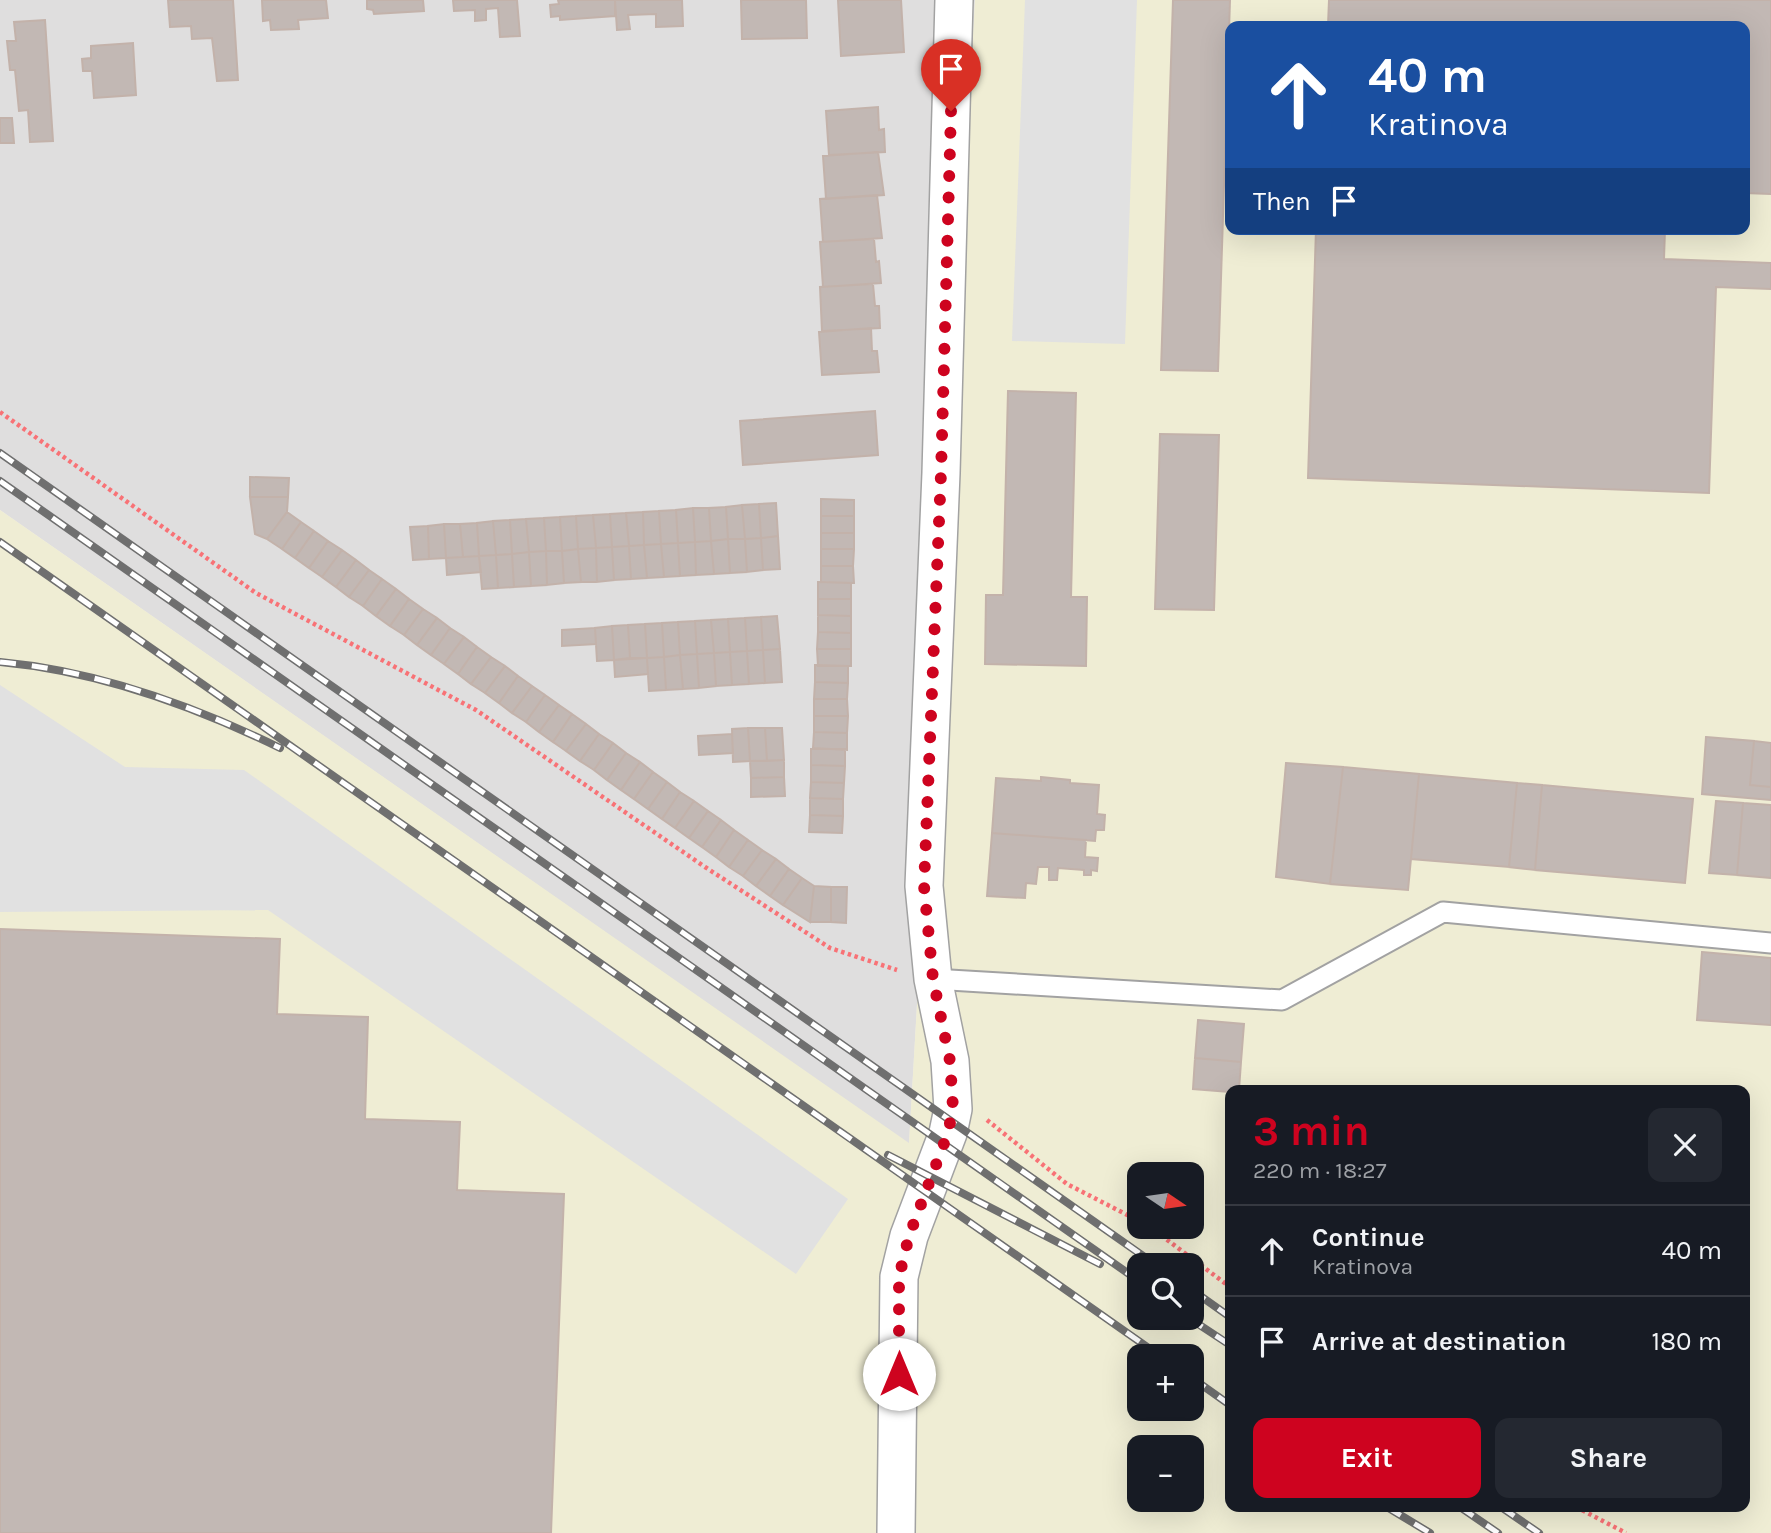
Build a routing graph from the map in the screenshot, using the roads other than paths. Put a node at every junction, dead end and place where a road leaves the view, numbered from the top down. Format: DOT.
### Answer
graph roads {
  1 [pos="954,0"];
  2 [pos="1771,943"];
  3 [pos="933,979"];
  4 [pos="896,1533"];
  1 -- 3 [label="street"];
  2 -- 3 [label="lane"];
  3 -- 4 [label="street"];
}
